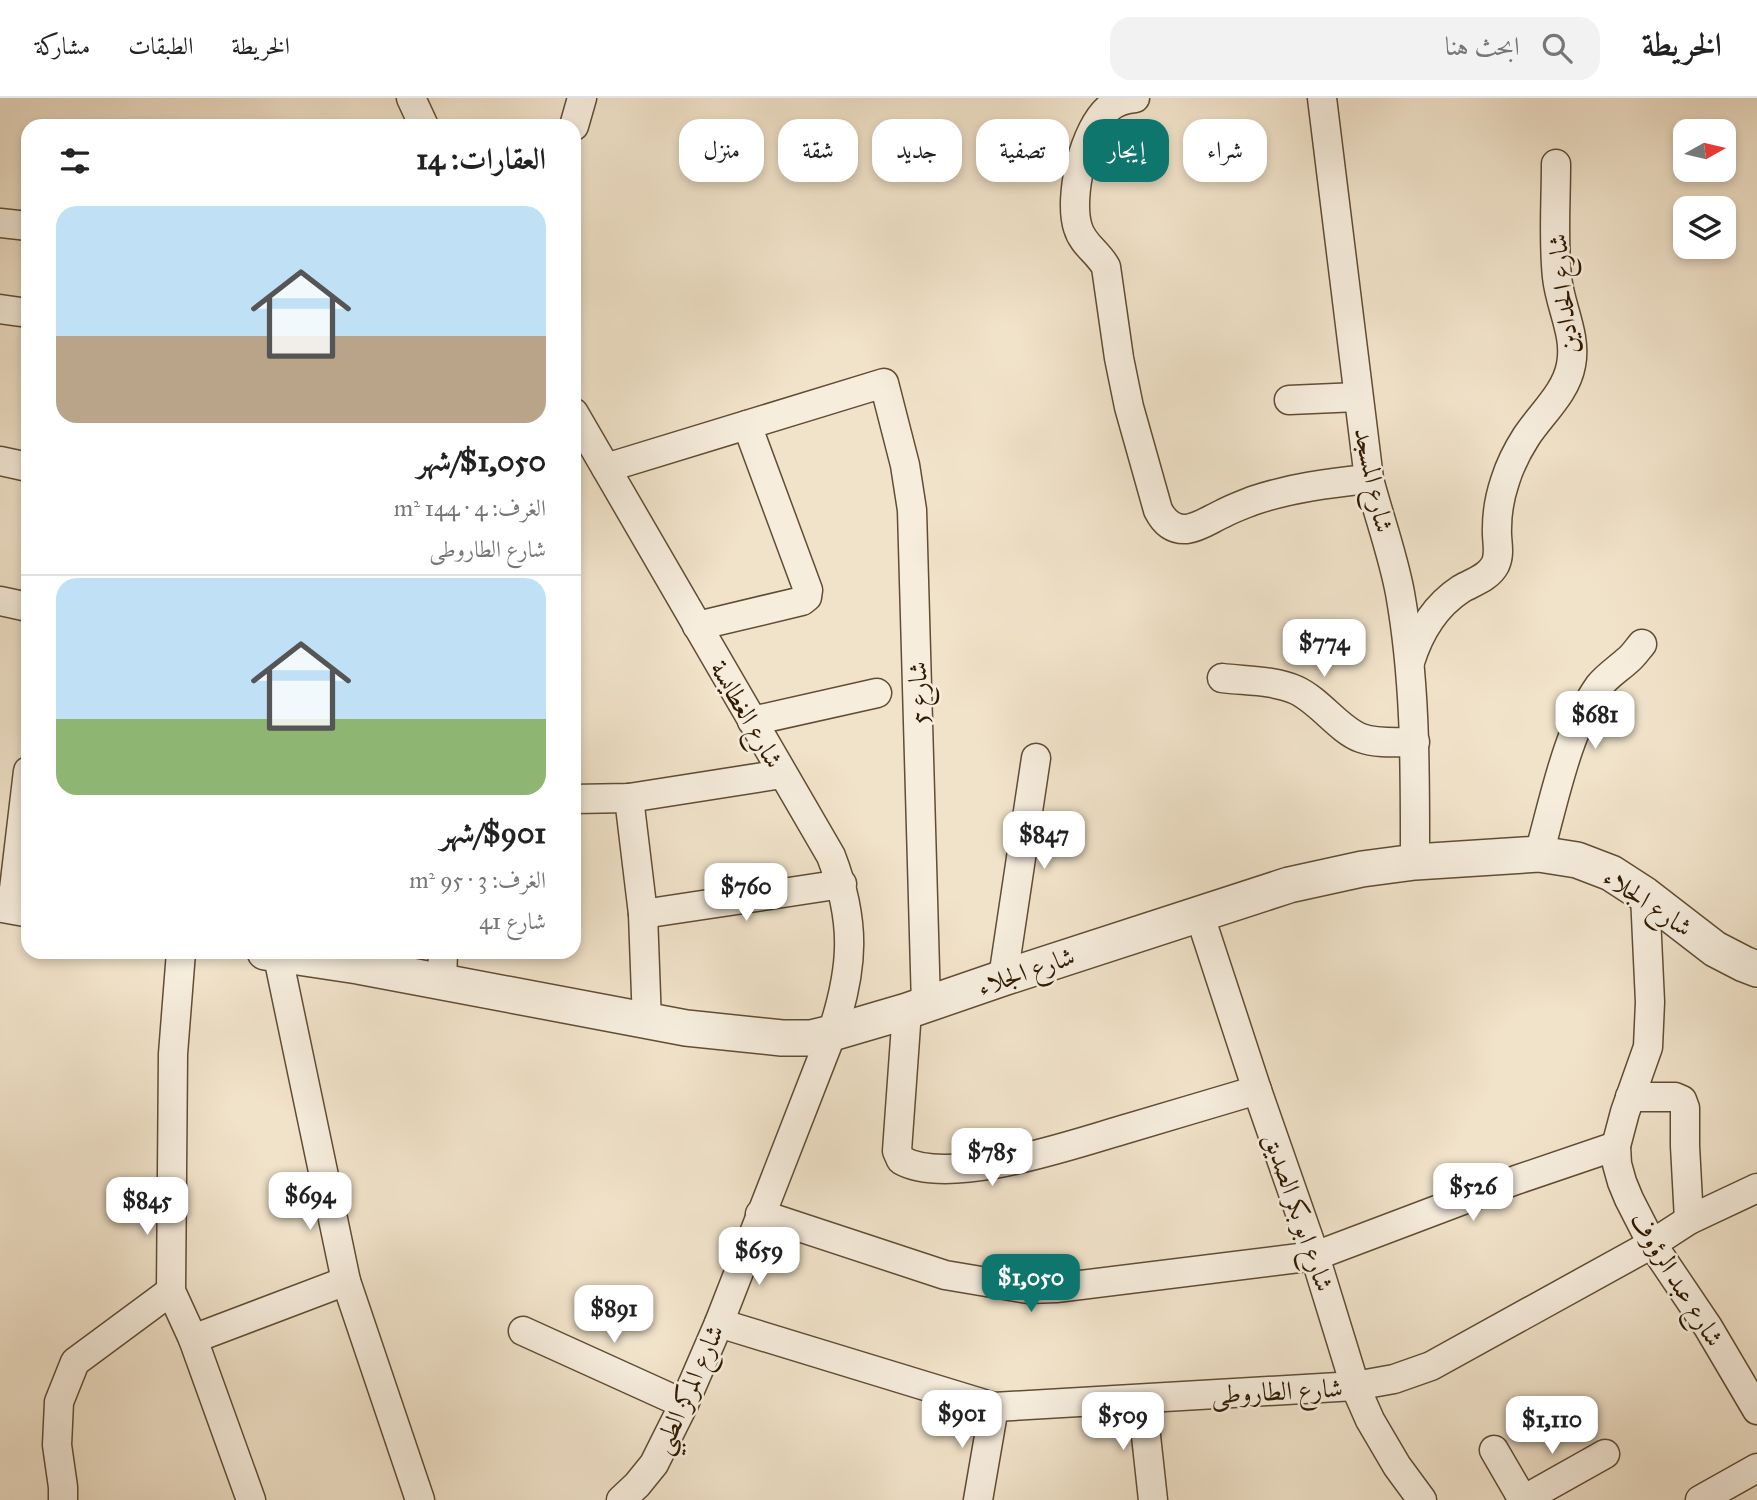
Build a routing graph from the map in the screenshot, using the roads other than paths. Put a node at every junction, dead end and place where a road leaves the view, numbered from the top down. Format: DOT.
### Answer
graph roads {
  1 [pos="411,98"];
  2 [pos="582,98"];
  3 [pos="1135,98"];
  4 [pos="1322,98"];
  5 [pos="421,119"];
  6 [pos="576,119"];
  7 [pos="1556,164"];
  8 [pos="0,223"];
  9 [pos="21,225"];
  10 [pos="0,309"];
  11 [pos="21,312"];
  12 [pos="1358,397"];
  13 [pos="1289,400"];
  14 [pos="581,425"];
  15 [pos="747,425"];
  16 [pos="0,461"];
  17 [pos="21,466"];
  18 [pos="606,468"];
  19 [pos="1369,479"];
  20 [pos="0,601"];
  21 [pos="21,606"];
  22 [pos="697,626"];
  23 [pos="1642,644"];
  24 [pos="1410,662"];
  25 [pos="1222,678"];
  26 [pos="877,693"];
  27 [pos="752,721"];
  28 [pos="1415,742"];
  29 [pos="1036,758"];
  30 [pos="782,774"];
  31 [pos="629,797"];
  32 [pos="581,799"];
  33 [pos="21,834"];
  34 [pos="1539,854"];
  35 [pos="1415,862"];
  36 [pos="842,884"];
  37 [pos="1645,895"];
  38 [pos="13,907"];
  39 [pos="1199,913"];
  40 [pos="643,914"];
  41 [pos="180,959"];
  42 [pos="274,959"];
  43 [pos="358,959"];
  44 [pos="443,967"];
  45 [pos="1757,969"];
  46 [pos="1003,978"];
  47 [pos="917,1008"];
  48 [pos="647,1022"];
  49 [pos="832,1033"];
  50 [pos="1257,1090"];
  51 [pos="1630,1097"];
  52 [pos="1616,1146"];
  53 [pos="1757,1188"];
  54 [pos="760,1214"];
  55 [pos="1689,1220"];
  56 [pos="1652,1244"];
  57 [pos="1315,1256"];
  58 [pos="346,1282"];
  59 [pos="171,1291"];
  60 [pos="719,1323"];
  61 [pos="523,1331"];
  62 [pos="193,1339"];
  63 [pos="1355,1386"];
  64 [pos="1142,1399"];
  65 [pos="684,1404"];
  66 [pos="994,1408"];
  67 [pos="1757,1410"];
  68 [pos="1494,1450"];
  69 [pos="1605,1454"];
  70 [pos="1757,1468"];
  71 [pos="63,1500"];
  72 [pos="251,1500"];
  73 [pos="420,1500"];
  74 [pos="621,1500"];
  75 [pos="978,1500"];
  76 [pos="1153,1500"];
  77 [pos="1422,1500"];
  78 [pos="1523,1500"];
  79 [pos="1700,1500"];
  1 -- 5 [label="street"];
  2 -- 6 [label="street"];
  3 -- 19 [label="street"];
  4 -- 12 [label="street, شارع المسجد"];
  7 -- 24 [label="street, شارع الحدادين"];
  8 -- 9 [label="street"];
  10 -- 11 [label="street"];
  12 -- 13 [label="street"];
  12 -- 19 [label="street, شارع المسجد"];
  14 -- 18 [label="street, شارع الغطايسة"];
  15 -- 18 [label="street"];
  15 -- 22 [label="street"];
  15 -- 47 [label="street, شارع 5"];
  16 -- 17 [label="street"];
  18 -- 22 [label="street, شارع الغطايسة"];
  19 -- 24 [label="street, شارع المسجد"];
  20 -- 21 [label="street"];
  22 -- 27 [label="street, شارع الغطايسة"];
  23 -- 34 [label="street"];
  24 -- 28 [label="street, شارع المسجد"];
  25 -- 28 [label="street"];
  26 -- 27 [label="street"];
  27 -- 30 [label="street, شارع الغطايسة"];
  28 -- 35 [label="street, شارع المسجد"];
  29 -- 46 [label="street"];
  30 -- 31 [label="street"];
  30 -- 36 [label="street, شارع الغطايسة"];
  31 -- 32 [label="street"];
  31 -- 40 [label="street"];
  33 -- 38 [label="street"];
  34 -- 35 [label="street, شارع الجلاء"];
  34 -- 37 [label="street, شارع الجلاء"];
  35 -- 39 [label="street, شارع الجلاء"];
  36 -- 40 [label="street"];
  36 -- 49 [label="street, شارع الغطايسة"];
  37 -- 45 [label="street, شارع الجلاء"];
  37 -- 51 [label="street, شارع عبد الرؤوف"];
  39 -- 46 [label="street, شارع الجلاء"];
  39 -- 50 [label="street, شارع ابو بكر الصديق"];
  40 -- 48 [label="street"];
  41 -- 59 [label="street"];
  42 -- 58 [label="street"];
  43 -- 44 [label="street, شارع الجلاء"];
  44 -- 48 [label="street, شارع الجلاء"];
  46 -- 47 [label="street, شارع الجلاء"];
  47 -- 49 [label="street, شارع الجلاء"];
  47 -- 50 [label="street, شارع 5"];
  48 -- 49 [label="street, شارع الجلاء"];
  49 -- 54 [label="street, شارع المركز الطبي"];
  50 -- 57 [label="street, شارع ابو بكر الصديق"];
  51 -- 52 [label="street, شارع عبد الرؤوف"];
  51 -- 55 [label="street"];
  52 -- 56 [label="street, شارع عبد الرؤوف"];
  52 -- 57 [label="street"];
  53 -- 55 [label="street, شارع الطاروطى"];
  54 -- 57 [label="street"];
  54 -- 60 [label="street, شارع المركز الطبي"];
  55 -- 56 [label="street, شارع الطاروطى"];
  56 -- 63 [label="street, شارع الطاروطى"];
  56 -- 67 [label="street, شارع عبد الرؤوف"];
  57 -- 63 [label="street, شارع ابو بكر الصديق"];
  58 -- 62 [label="street"];
  58 -- 73 [label="street"];
  59 -- 62 [label="street"];
  59 -- 71 [label="street"];
  60 -- 65 [label="street, شارع المركز الطبي"];
  60 -- 66 [label="street, شارع الطاروطى"];
  61 -- 65 [label="street"];
  62 -- 72 [label="street"];
  63 -- 64 [label="street, شارع الطاروطى"];
  63 -- 77 [label="street, شارع ابو بكر الصديق"];
  64 -- 66 [label="street, شارع الطاروطى"];
  64 -- 76 [label="street"];
  65 -- 74 [label="street, شارع المركز الطبي"];
  66 -- 75 [label="street"];
  68 -- 78 [label="street"];
  69 -- 78 [label="street"];
  70 -- 79 [label="street"];
}
